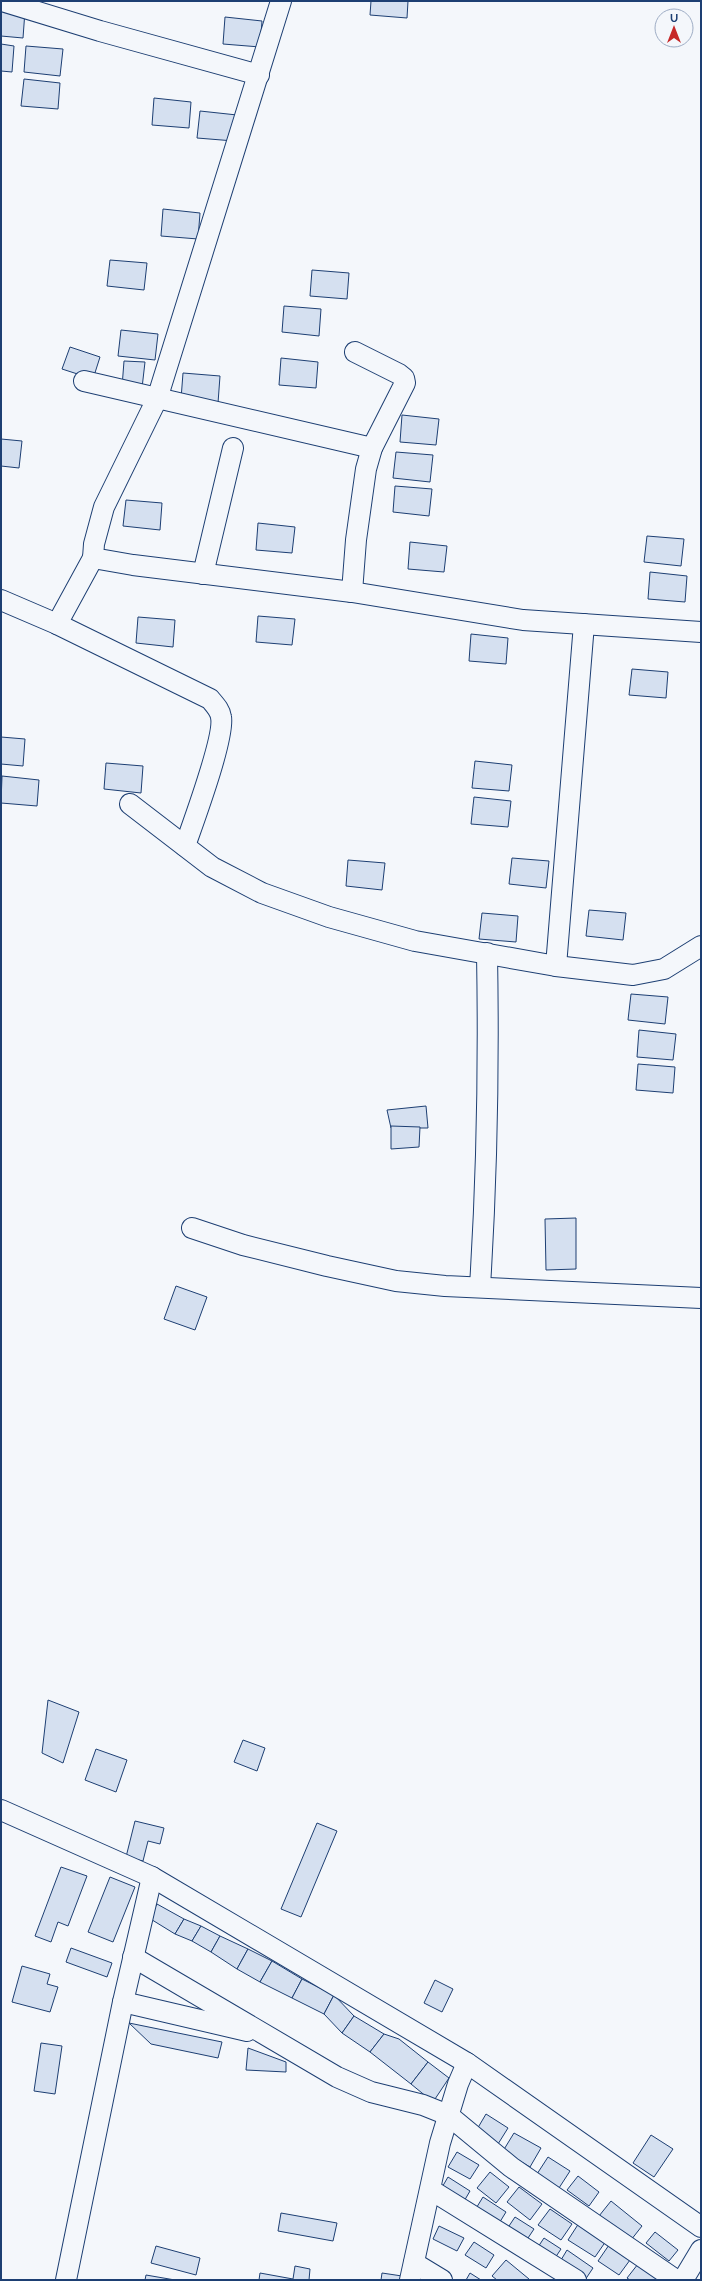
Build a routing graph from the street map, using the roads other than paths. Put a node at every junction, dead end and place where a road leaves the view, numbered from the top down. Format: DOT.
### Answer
graph roads {
  1 [pos="2,1"];
  2 [pos="281,1"];
  3 [pos="258,75"];
  4 [pos="355,352"];
  5 [pos="84,382"];
  6 [pos="157,399"];
  7 [pos="233,448"];
  8 [pos="372,448"];
  9 [pos="93,558"];
  10 [pos="203,574"];
  11 [pos="352,592"];
  12 [pos="1,600"];
  13 [pos="58,624"];
  14 [pos="584,624"];
  15 [pos="701,632"];
  16 [pos="130,804"];
  17 [pos="185,846"];
  18 [pos="701,946"];
  19 [pos="487,953"];
  20 [pos="556,966"];
  21 [pos="192,1228"];
  22 [pos="480,1286"];
  23 [pos="701,1298"];
  24 [pos="1,1810"];
  25 [pos="152,1877"];
  26 [pos="134,1957"];
  27 [pos="123,2002"];
  28 [pos="266,2035"];
  29 [pos="467,2063"];
  30 [pos="448,2115"];
  31 [pos="431,2190"];
  32 [pos="701,2227"];
  33 [pos="701,2250"];
  34 [pos="412,2272"];
  35 [pos="66,2280"];
  36 [pos="442,2280"];
  37 [pos="576,2280"];
  38 [pos="676,2280"];
  39 [pos="683,2280"];
  1 -- 3 [label="street"];
  2 -- 3 [label="street"];
  3 -- 6 [label="street"];
  4 -- 8 [label="street"];
  5 -- 6 [label="street"];
  6 -- 8 [label="street"];
  6 -- 9 [label="street"];
  7 -- 10 [label="street"];
  8 -- 11 [label="street"];
  9 -- 10 [label="street"];
  9 -- 13 [label="street"];
  10 -- 11 [label="street"];
  11 -- 14 [label="street"];
  12 -- 13 [label="street"];
  13 -- 17 [label="street"];
  14 -- 15 [label="street"];
  14 -- 20 [label="street"];
  16 -- 17 [label="street"];
  17 -- 19 [label="street"];
  18 -- 20 [label="street"];
  19 -- 20 [label="street"];
  19 -- 22 [label="street"];
  21 -- 22 [label="street"];
  22 -- 23 [label="street"];
  24 -- 25 [label="street"];
  25 -- 26 [label="street"];
  25 -- 29 [label="street"];
  26 -- 27 [label="street"];
  26 -- 28 [label="street"];
  27 -- 28 [label="street"];
  27 -- 35 [label="street"];
  28 -- 30 [label="street"];
  29 -- 30 [label="street"];
  29 -- 32 [label="street"];
  30 -- 31 [label="street"];
  30 -- 38 [label="street"];
  31 -- 34 [label="street"];
  31 -- 37 [label="street"];
  33 -- 39 [label="street"];
  34 -- 36 [label="street"];
}
